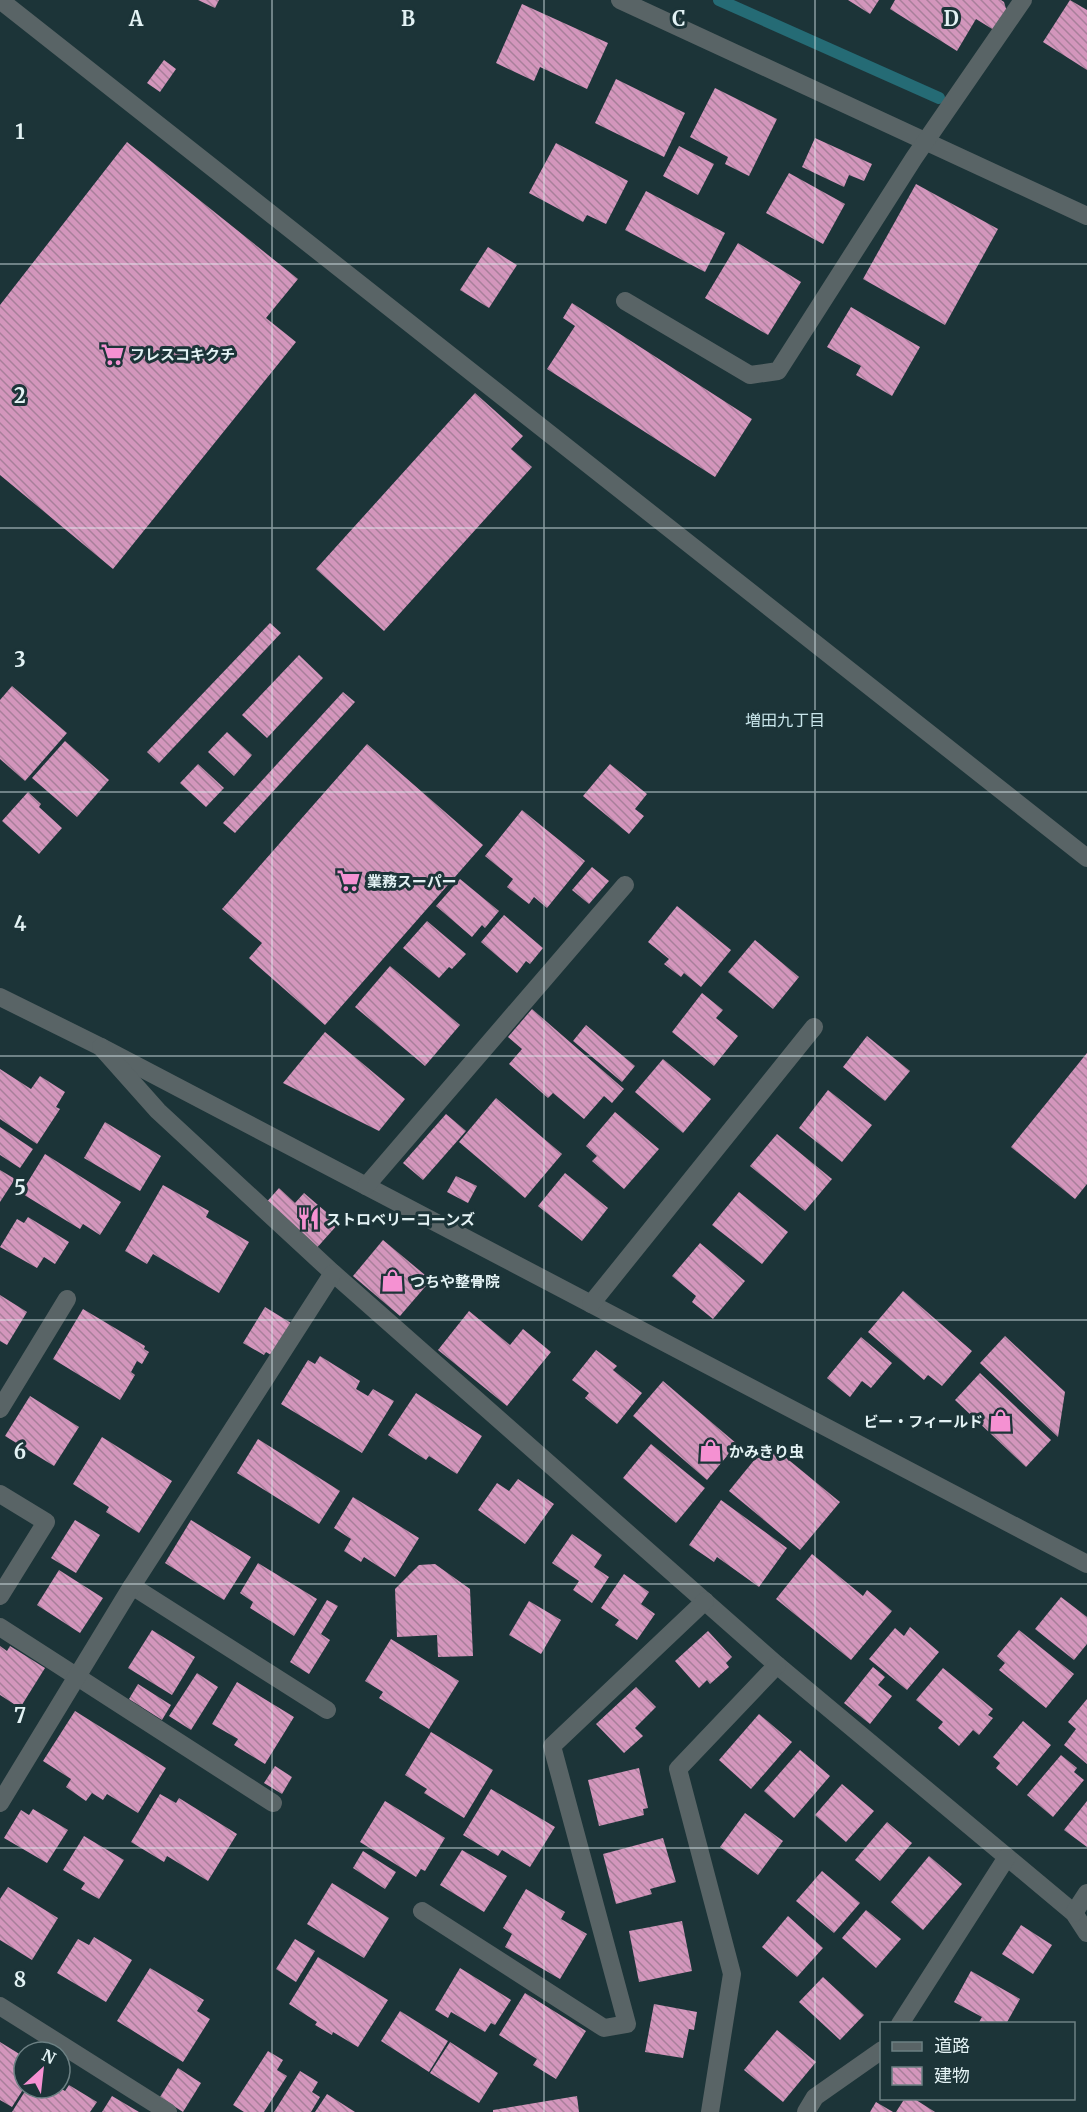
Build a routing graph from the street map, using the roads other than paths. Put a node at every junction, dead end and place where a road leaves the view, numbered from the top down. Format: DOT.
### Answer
graph roads {
  1 [pos="0,0"];
  2 [pos="620,0"];
  3 [pos="1023,0"];
  4 [pos="925,141"];
  5 [pos="1087,216"];
  6 [pos="625,301"];
  7 [pos="1087,858"];
  8 [pos="625,885"];
  9 [pos="0,997"];
  10 [pos="814,1027"];
  11 [pos="101,1047"];
  12 [pos="366,1186"];
  13 [pos="333,1273"];
  14 [pos="66,1299"];
  15 [pos="591,1304"];
  16 [pos="0,1409"];
  17 [pos="0,1494"];
  18 [pos="1087,1564"];
  19 [pos="132,1586"];
  20 [pos="0,1596"];
  21 [pos="705,1601"];
  22 [pos="0,1627"];
  23 [pos="777,1665"];
  24 [pos="77,1677"];
  25 [pos="327,1710"];
  26 [pos="0,1803"];
  27 [pos="273,1803"];
  28 [pos="1007,1857"];
  29 [pos="1087,1893"];
  30 [pos="422,1911"];
  31 [pos="1074,1913"];
  32 [pos="1087,1933"];
  33 [pos="0,2006"];
  34 [pos="901,2022"];
  35 [pos="880,2051"];
  36 [pos="168,2112"];
  37 [pos="710,2112"];
  38 [pos="806,2112"];
  1 -- 7 [label="street"];
  2 -- 4 [label="street"];
  3 -- 4 [label="street"];
  4 -- 5 [label="street"];
  4 -- 6 [label="street"];
  8 -- 12 [label="street"];
  9 -- 11 [label="street"];
  10 -- 15 [label="street"];
  11 -- 12 [label="street"];
  11 -- 13 [label="street"];
  12 -- 15 [label="street"];
  13 -- 19 [label="street"];
  13 -- 21 [label="street"];
  14 -- 16 [label="street"];
  15 -- 18 [label="street"];
  17 -- 20 [label="street"];
  19 -- 24 [label="street"];
  19 -- 25 [label="street"];
  21 -- 23 [label="street"];
  21 -- 30 [label="street"];
  22 -- 24 [label="street"];
  23 -- 28 [label="street"];
  23 -- 37 [label="street"];
  24 -- 26 [label="street"];
  24 -- 27 [label="street"];
  28 -- 31 [label="street"];
  28 -- 34 [label="street"];
  29 -- 31 [label="street"];
  31 -- 32 [label="street"];
  33 -- 36 [label="street"];
  35 -- 38 [label="street"];
}
